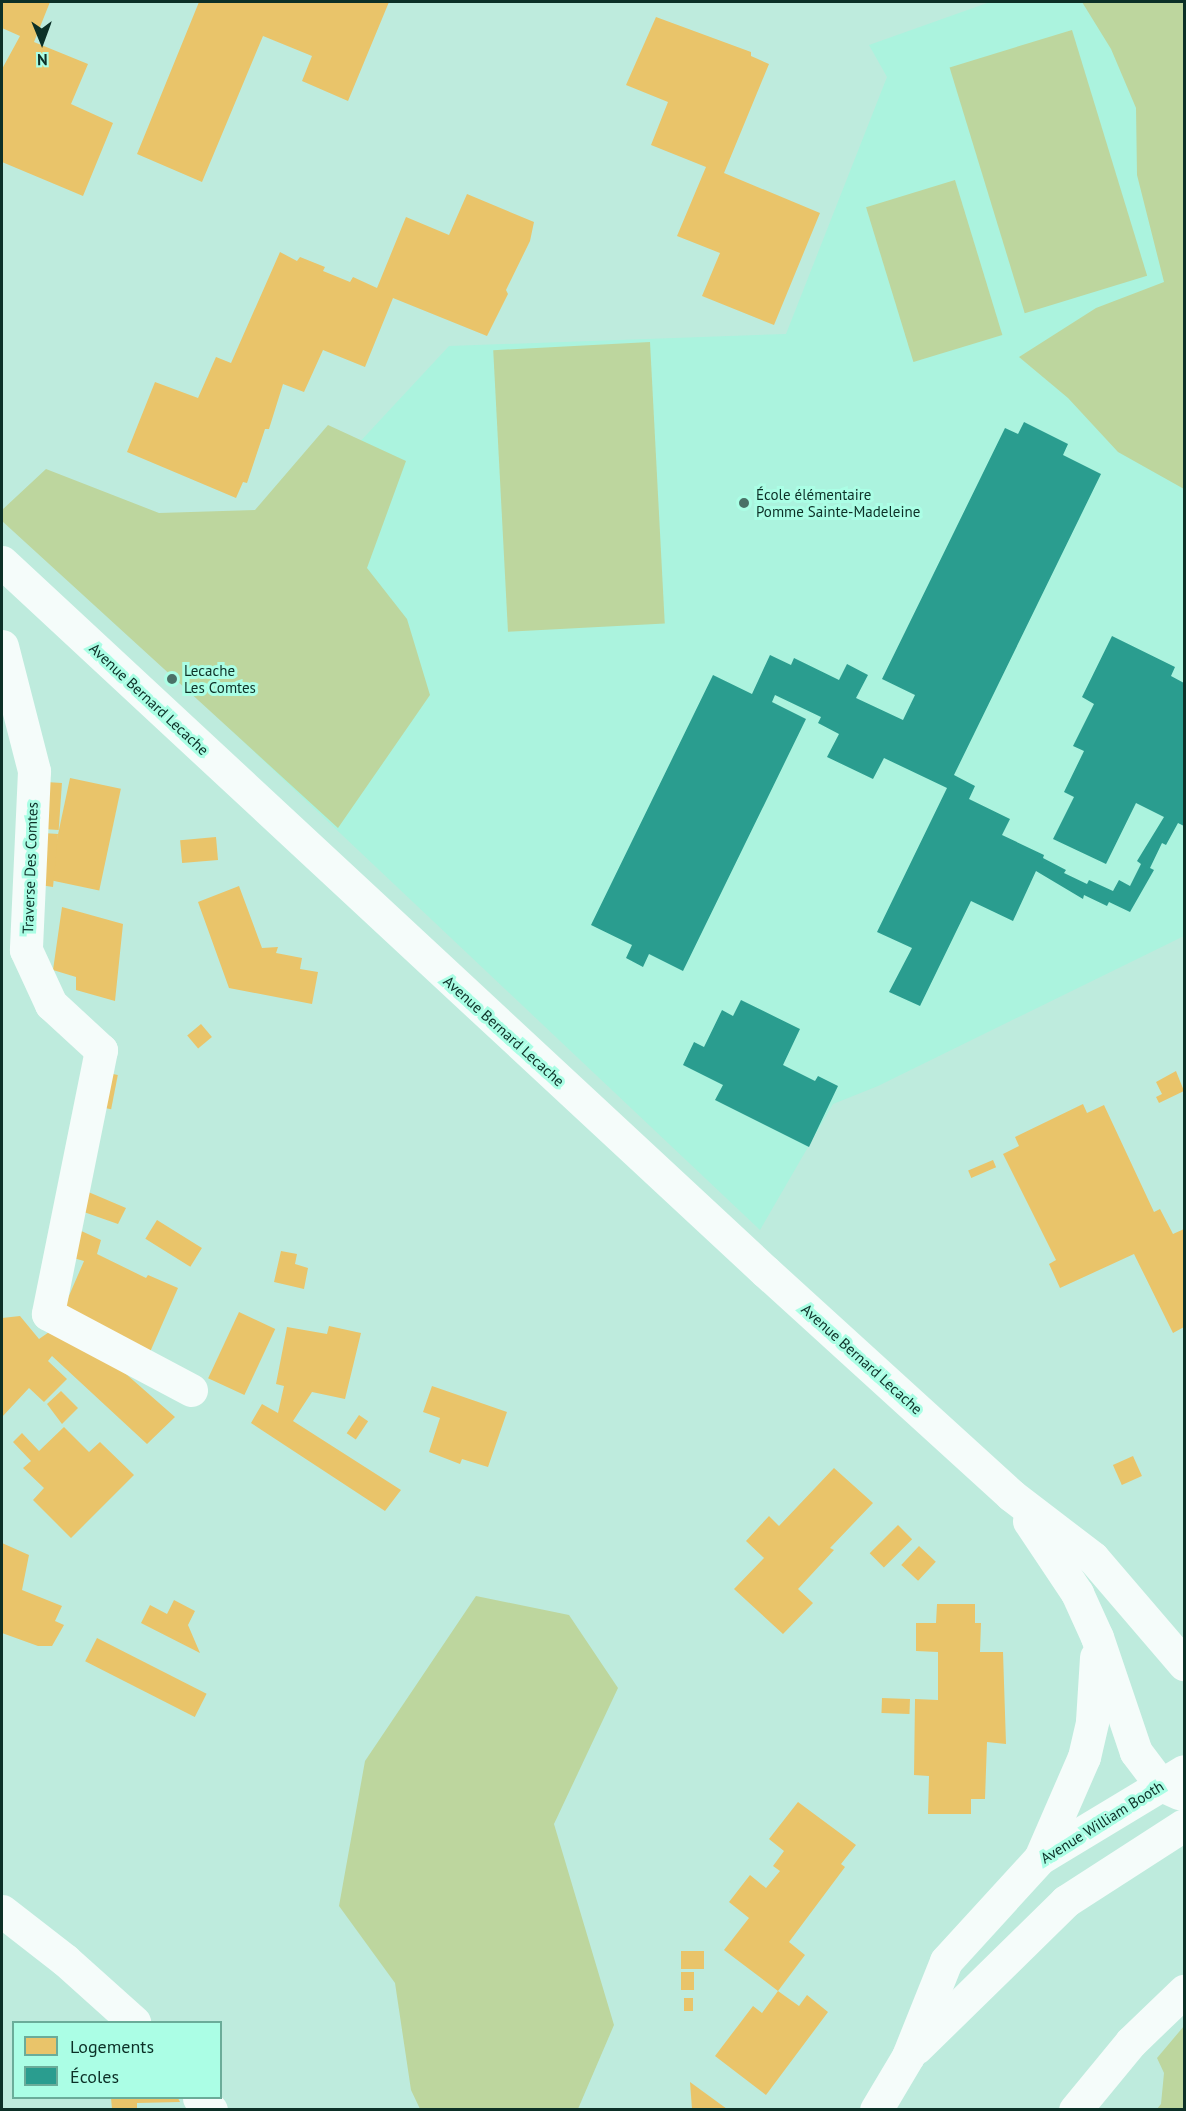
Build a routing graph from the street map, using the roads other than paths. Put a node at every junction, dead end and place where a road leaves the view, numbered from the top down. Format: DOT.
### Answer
graph roads {
  1 [pos="2,562"];
  2 [pos="2,646"];
  3 [pos="191,1390"];
  4 [pos="1011,1495"];
  5 [pos="1097,1637"];
  6 [pos="1185,1665"];
  7 [pos="1177,1784"];
  8 [pos="1185,1825"];
  9 [pos="1040,1858"];
  10 [pos="2,1911"];
  11 [pos="1185,1992"];
  12 [pos="133,2021"];
  13 [pos="908,2056"];
  14 [pos="879,2108"];
  15 [pos="1075,2109"];
  1 -- 4 [label="street, Avenue Bernard Lecache"];
  2 -- 3 [label="street, Traverse Des Comtes"];
  4 -- 5 [label="street, Avenue Bernard Lecache"];
  4 -- 6 [label="street, Avenue Bernard Lecache"];
  5 -- 7 [label="street, Avenue Bernard Lecache"];
  5 -- 9 [label="street, Avenue Bernard Lecache"];
  7 -- 9 [label="street, Avenue William Booth"];
  8 -- 13 [label="street, Avenue William Booth"];
  9 -- 13 [label="street, Avenue William Booth"];
  10 -- 12 [label="street"];
  11 -- 15 [label="street"];
  13 -- 14 [label="street, Avenue William Booth"];
}
